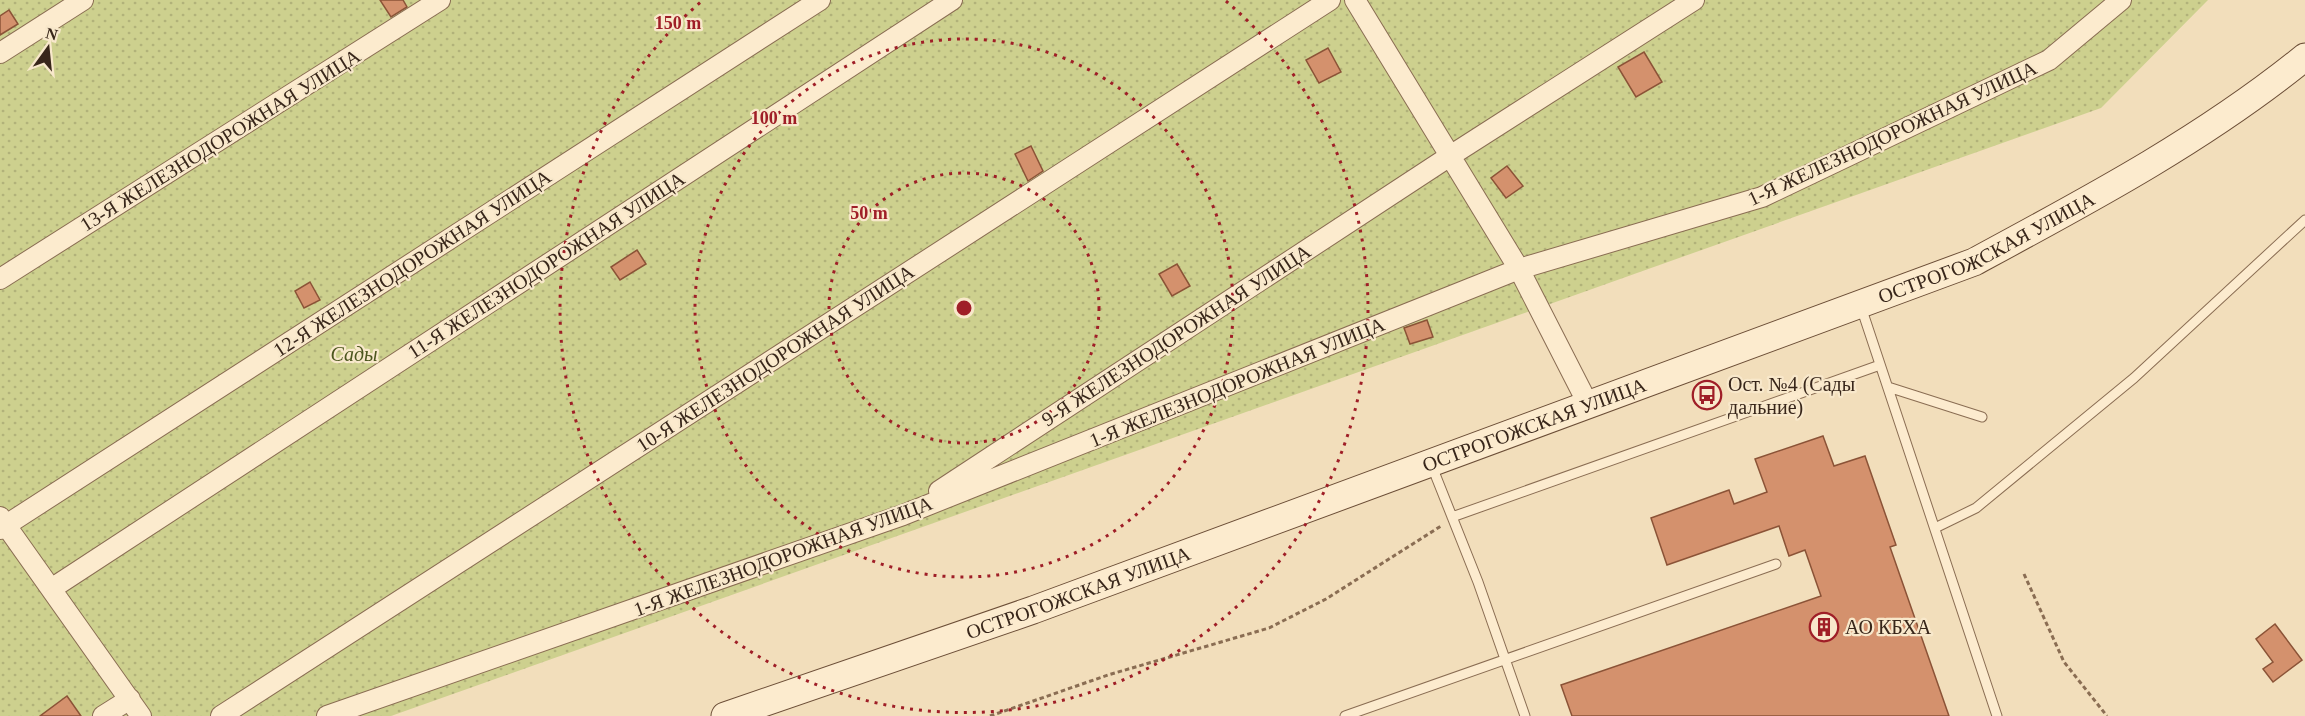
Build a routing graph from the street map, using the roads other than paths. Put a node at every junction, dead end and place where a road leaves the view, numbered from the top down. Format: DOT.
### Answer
graph roads {
  1 [pos="83,0"];
  2 [pos="440,0"];
  3 [pos="820,0"];
  4 [pos="952,0"];
  5 [pos="1330,0"];
  6 [pos="1355,0"];
  7 [pos="1694,0"];
  8 [pos="2121,0"];
  9 [pos="0,53"];
  10 [pos="2305,57"];
  11 [pos="1450,156"];
  12 [pos="2305,220"];
  13 [pos="1519,269"];
  14 [pos="0,279"];
  15 [pos="1860,305"];
  16 [pos="1881,365"];
  17 [pos="1888,387"];
  18 [pos="1588,404"];
  19 [pos="1982,417"];
  20 [pos="1430,462"];
  21 [pos="903,515"];
  22 [pos="1452,517"];
  23 [pos="2,524"];
  24 [pos="1935,528"];
  25 [pos="1776,564"];
  26 [pos="51,590"];
  27 [pos="1505,659"];
  28 [pos="130,699"];
  29 [pos="103,716"];
  30 [pos="141,716"];
  31 [pos="221,716"];
  32 [pos="327,716"];
  33 [pos="725,716"];
  34 [pos="1346,716"];
  35 [pos="1525,716"];
  36 [pos="1997,716"];
  1 -- 9 [label="street"];
  2 -- 14 [label="street, 13-Я ЖЕЛЕЗНОДОРОЖНАЯ УЛИЦА"];
  3 -- 23 [label="street, 12-Я ЖЕЛЕЗНОДОРОЖНАЯ УЛИЦА"];
  4 -- 26 [label="street, 11-Я ЖЕЛЕЗНОДОРОЖНАЯ УЛИЦА"];
  5 -- 31 [label="street, 10-Я ЖЕЛЕЗНОДОРОЖНАЯ УЛИЦА"];
  6 -- 11 [label="street"];
  7 -- 11 [label="street, 9-Я ЖЕЛЕЗНОДОРОЖНАЯ УЛИЦА"];
  8 -- 13 [label="street, 1-Я ЖЕЛЕЗНОДОРОЖНАЯ УЛИЦА"];
  10 -- 15 [label="street, ОСТРОГОЖСКАЯ УЛИЦА"];
  11 -- 13 [label="street"];
  11 -- 21 [label="street, 9-Я ЖЕЛЕЗНОДОРОЖНАЯ УЛИЦА"];
  12 -- 24 [label="lane"];
  13 -- 18 [label="street"];
  13 -- 21 [label="street, 1-Я ЖЕЛЕЗНОДОРОЖНАЯ УЛИЦА"];
  15 -- 16 [label="lane"];
  15 -- 18 [label="street, ОСТРОГОЖСКАЯ УЛИЦА"];
  16 -- 17 [label="lane"];
  16 -- 22 [label="lane"];
  17 -- 19 [label="lane"];
  17 -- 24 [label="lane"];
  18 -- 20 [label="street, ОСТРОГОЖСКАЯ УЛИЦА"];
  20 -- 22 [label="lane"];
  20 -- 33 [label="street, ОСТРОГОЖСКАЯ УЛИЦА"];
  21 -- 32 [label="street, 1-Я ЖЕЛЕЗНОДОРОЖНАЯ УЛИЦА"];
  22 -- 27 [label="lane"];
  23 -- 26 [label="street"];
  24 -- 36 [label="lane"];
  25 -- 27 [label="lane"];
  26 -- 28 [label="street"];
  27 -- 34 [label="lane"];
  27 -- 35 [label="lane"];
  28 -- 29 [label="street"];
  28 -- 30 [label="street"];
}
